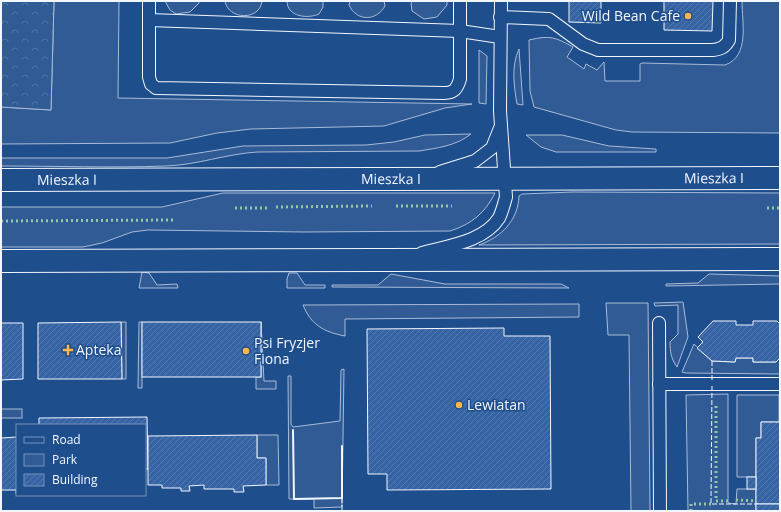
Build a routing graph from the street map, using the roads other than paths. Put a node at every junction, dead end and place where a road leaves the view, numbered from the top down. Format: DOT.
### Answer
graph roads {
  1 [pos="149,1"];
  2 [pos="460,1"];
  3 [pos="501,1"];
  4 [pos="730,1"];
  5 [pos="500,17"];
  6 [pos="149,20"];
  7 [pos="460,31"];
  8 [pos="500,37"];
  9 [pos="501,126"];
  10 [pos="780,178"];
  11 [pos="505,179"];
  12 [pos="1,180"];
  13 [pos="416,180"];
  14 [pos="780,259"];
  15 [pos="400,260"];
  16 [pos="1,261"];
  17 [pos="659,323"];
  18 [pos="659,384"];
  19 [pos="780,384"];
  20 [pos="660,511"];
  1 -- 6 [label="lane"];
  2 -- 7 [label="lane"];
  3 -- 5 [label="lane"];
  4 -- 5 [label="lane"];
  5 -- 8 [label="lane"];
  6 -- 7 [label="lane"];
  6 -- 7 [label="lane"];
  7 -- 8 [label="lane"];
  8 -- 9 [label="lane"];
  9 -- 11 [label="lane"];
  9 -- 13 [label="lane"];
  10 -- 11 [label="street, Mieszka I"];
  11 -- 13 [label="street, Mieszka I"];
  11 -- 15 [label="lane"];
  12 -- 13 [label="street, Mieszka I"];
  14 -- 15 [label="street"];
  15 -- 16 [label="street"];
  17 -- 18 [label="lane"];
  18 -- 19 [label="lane"];
  18 -- 20 [label="lane"];
}
